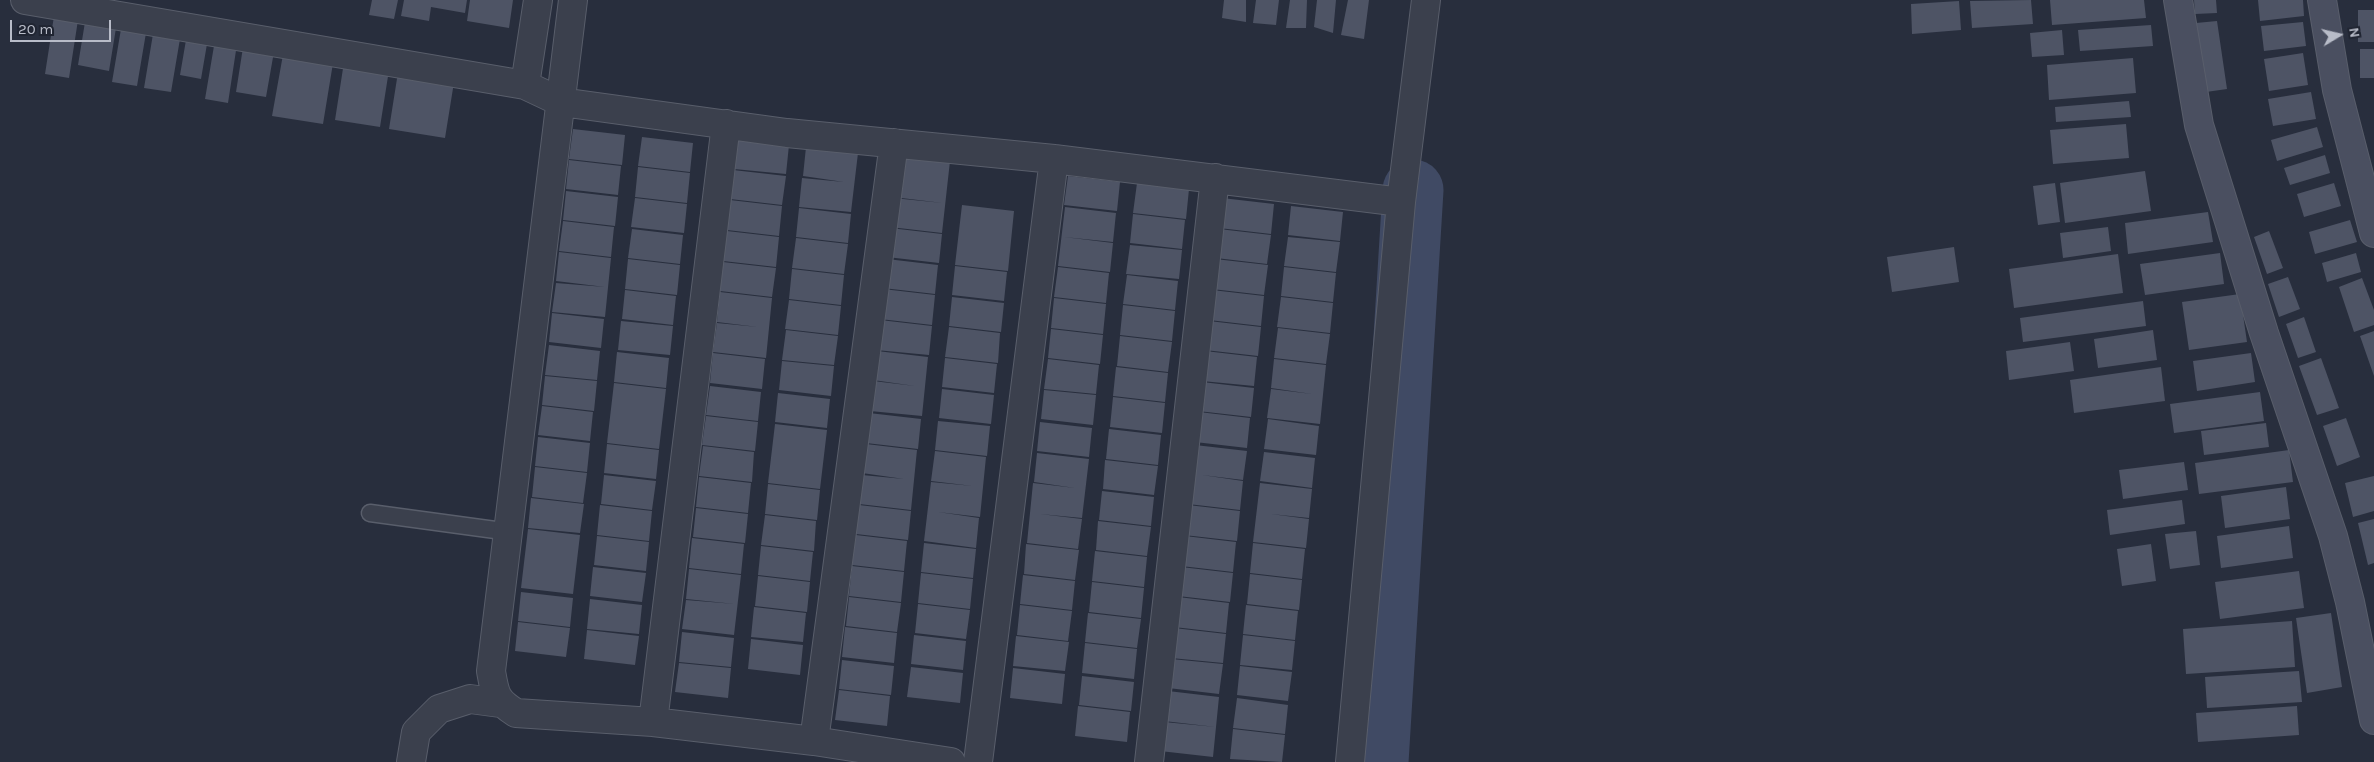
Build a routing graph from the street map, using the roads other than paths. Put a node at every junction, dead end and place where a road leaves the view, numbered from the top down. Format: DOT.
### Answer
graph roads {
  1 [pos="25,0"];
  2 [pos="538,0"];
  3 [pos="573,0"];
  4 [pos="1426,0"];
  5 [pos="2178,0"];
  6 [pos="2322,0"];
  7 [pos="69,4"];
  8 [pos="525,85"];
  9 [pos="561,102"];
  10 [pos="726,124"];
  11 [pos="894,143"];
  12 [pos="1054,159"];
  13 [pos="1214,178"];
  14 [pos="1400,202"];
  15 [pos="2374,234"];
  16 [pos="370,513"];
  17 [pos="510,532"];
  18 [pos="500,702"];
  19 [pos="2374,720"];
  20 [pos="653,722"];
  21 [pos="814,741"];
  22 [pos="411,762"];
  23 [pos="951,762"];
  24 [pos="978,762"];
  25 [pos="1149,762"];
  26 [pos="1350,762"];
  1 -- 7 [label="street"];
  2 -- 8 [label="street"];
  3 -- 9 [label="street"];
  4 -- 14 [label="street"];
  5 -- 19 [label="street"];
  6 -- 15 [label="street"];
  7 -- 8 [label="street"];
  8 -- 9 [label="street"];
  9 -- 10 [label="street"];
  9 -- 17 [label="street"];
  10 -- 11 [label="street"];
  10 -- 20 [label="street"];
  11 -- 12 [label="street"];
  11 -- 21 [label="street"];
  12 -- 13 [label="street"];
  12 -- 24 [label="street"];
  13 -- 14 [label="street"];
  13 -- 25 [label="street"];
  14 -- 26 [label="street"];
  16 -- 17 [label="lane"];
  17 -- 18 [label="street"];
  18 -- 20 [label="street"];
  18 -- 22 [label="street"];
  20 -- 21 [label="street"];
  21 -- 23 [label="street"];
}
